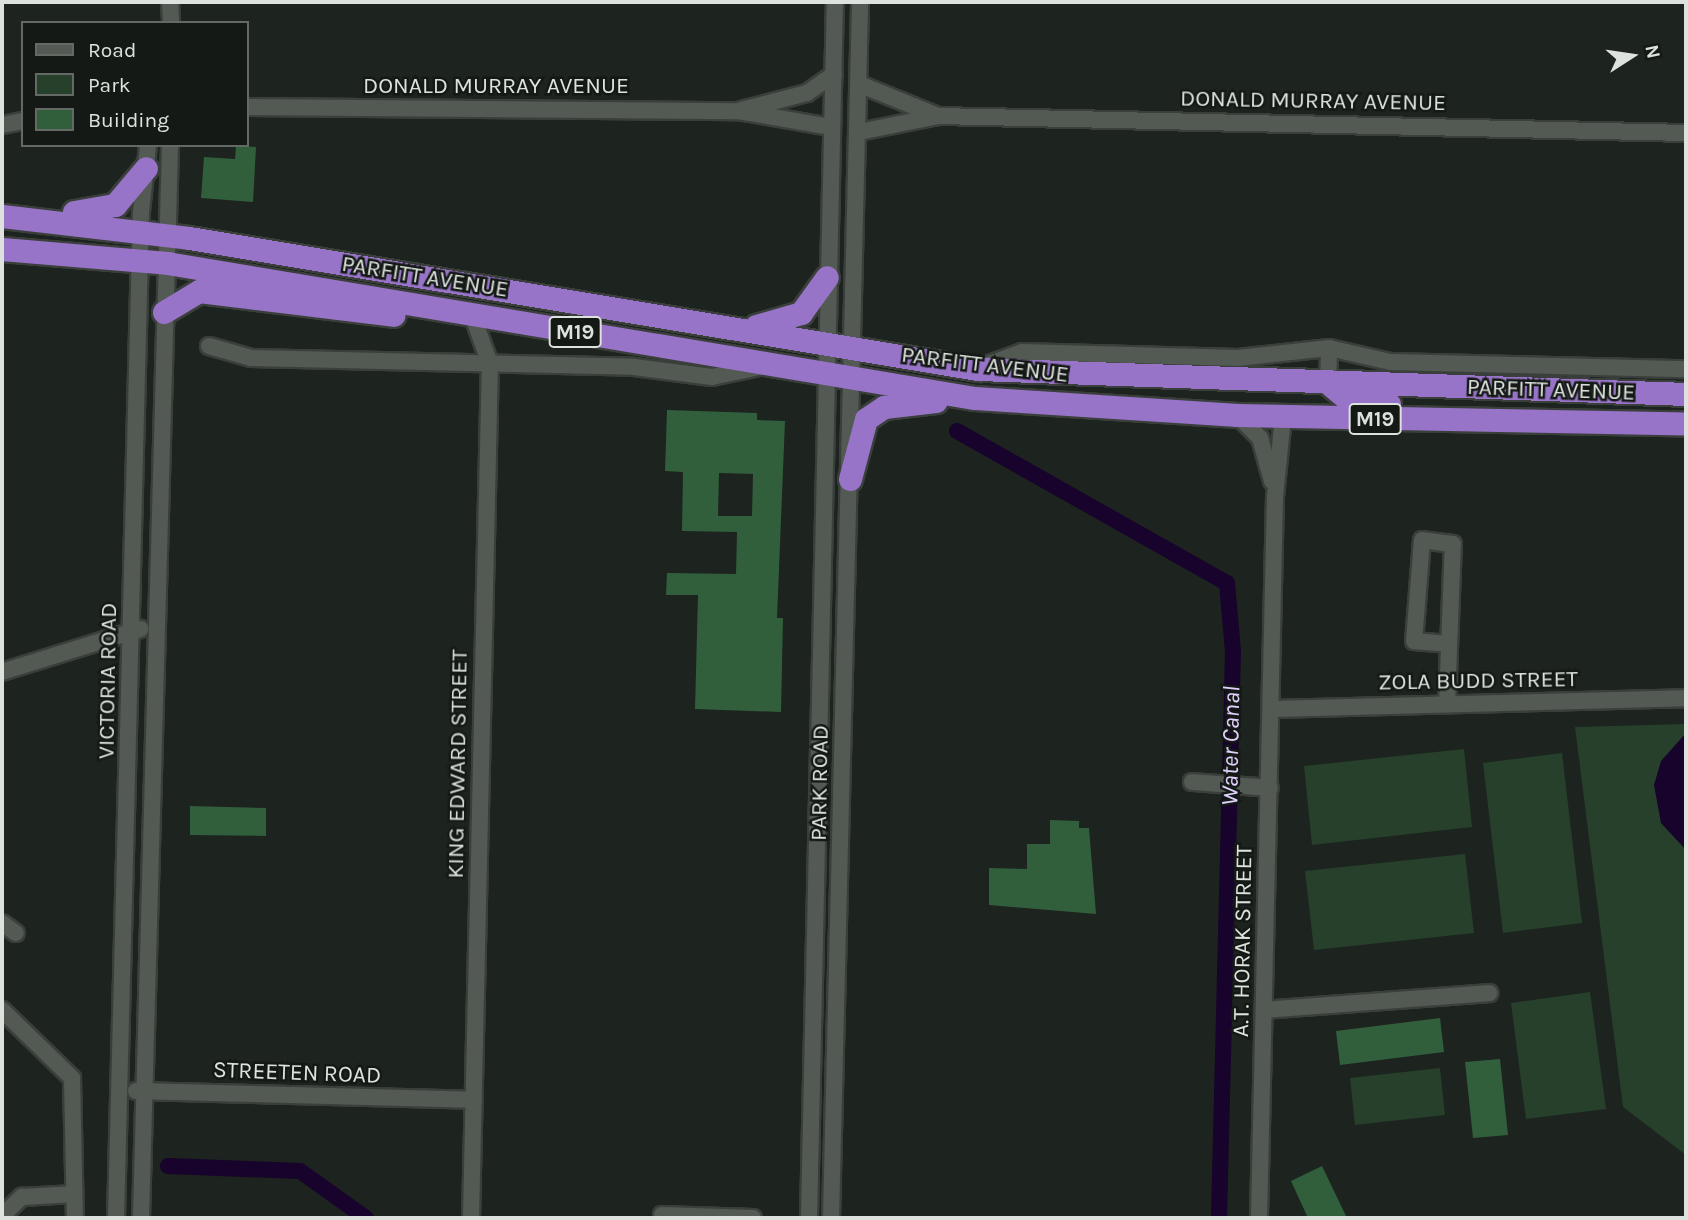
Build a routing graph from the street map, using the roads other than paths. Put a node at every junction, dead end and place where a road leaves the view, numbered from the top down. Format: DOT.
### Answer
graph roads {
  1 [pos="835,2"];
  2 [pos="860,2"];
  3 [pos="834,74"];
  4 [pos="859,84"];
  5 [pos="249,106"];
  6 [pos="738,111"];
  7 [pos="938,116"];
  8 [pos="21,121"];
  9 [pos="2,125"];
  10 [pos="830,127"];
  11 [pos="859,132"];
  12 [pos="1686,133"];
  13 [pos="170,147"];
  14 [pos="147,157"];
  15 [pos="12,216"];
  16 [pos="142,231"];
  17 [pos="168,235"];
  18 [pos="2,249"];
  19 [pos="142,260"];
  20 [pos="167,263"];
  21 [pos="827,276"];
  22 [pos="423,306"];
  23 [pos="164,313"];
  24 [pos="472,314"];
  25 [pos="732,328"];
  26 [pos="826,344"];
  27 [pos="209,346"];
  28 [pos="854,348"];
  29 [pos="1329,348"];
  30 [pos="490,364"];
  31 [pos="771,364"];
  32 [pos="978,369"];
  33 [pos="1686,369"];
  34 [pos="827,374"];
  35 [pos="1090,377"];
  36 [pos="854,378"];
  37 [pos="1328,383"];
  38 [pos="1686,394"];
  39 [pos="975,398"];
  40 [pos="1237,415"];
  41 [pos="1283,417"];
  42 [pos="1465,420"];
  43 [pos="1686,424"];
  44 [pos="850,479"];
  45 [pos="1275,497"];
  46 [pos="159,502"];
  47 [pos="135,508"];
  48 [pos="156,626"];
  49 [pos="132,630"];
  50 [pos="1449,644"];
  51 [pos="2,672"];
  52 [pos="1686,698"];
  53 [pos="1447,704"];
  54 [pos="1272,709"];
  55 [pos="1195,782"];
  56 [pos="1266,787"];
  57 [pos="127,801"];
  58 [pos="152,802"];
  59 [pos="2,923"];
  60 [pos="16,933"];
  61 [pos="148,936"];
  62 [pos="124,940"];
  63 [pos="1489,993"];
  64 [pos="2,1010"];
  65 [pos="1264,1010"];
  66 [pos="120,1090"];
  67 [pos="144,1091"];
  68 [pos="474,1100"];
  69 [pos="74,1194"];
  70 [pos="662,1215"];
  71 [pos="2,1216"];
  72 [pos="75,1218"];
  73 [pos="116,1218"];
  74 [pos="141,1218"];
  75 [pos="471,1218"];
  76 [pos="753,1218"];
  77 [pos="808,1218"];
  78 [pos="831,1218"];
  79 [pos="1259,1218"];
  1 -- 3 [label="street, PARK ROAD"];
  2 -- 4 [label="street, PARK ROAD"];
  3 -- 6 [label="street, DONALD MURRAY AVENUE"];
  3 -- 10 [label="street, PARK ROAD"];
  4 -- 7 [label="street, DONALD MURRAY AVENUE"];
  4 -- 11 [label="street, PARK ROAD"];
  5 -- 6 [label="street, DONALD MURRAY AVENUE"];
  6 -- 10 [label="street, DONALD MURRAY AVENUE"];
  7 -- 11 [label="street, DONALD MURRAY AVENUE"];
  7 -- 12 [label="street, DONALD MURRAY AVENUE"];
  8 -- 9 [label="street"];
  10 -- 21 [label="street, PARK ROAD"];
  11 -- 28 [label="street, PARK ROAD"];
  13 -- 17 [label="street, VICTORIA ROAD"];
  14 -- 15 [label="highway"];
  14 -- 16 [label="street, VICTORIA ROAD"];
  15 -- 16 [label="highway, M19"];
  16 -- 17 [label="highway, M19"];
  16 -- 19 [label="street, VICTORIA ROAD"];
  17 -- 20 [label="street, VICTORIA ROAD"];
  17 -- 25 [label="highway, PARFITT AVENUE / M19"];
  18 -- 19 [label="highway, M19"];
  19 -- 20 [label="highway, PARFITT AVENUE / M19"];
  19 -- 47 [label="street, VICTORIA ROAD"];
  20 -- 22 [label="highway, PARFITT AVENUE / M19"];
  20 -- 23 [label="street, VICTORIA ROAD"];
  21 -- 25 [label="highway"];
  21 -- 26 [label="street, PARK ROAD"];
  22 -- 23 [label="highway"];
  22 -- 24 [label="highway, PARFITT AVENUE / M19"];
  23 -- 46 [label="street, VICTORIA ROAD"];
  24 -- 30 [label="street, KING EDWARD STREET"];
  24 -- 31 [label="highway, PARFITT AVENUE / M19"];
  25 -- 26 [label="highway, PARFITT AVENUE / M19"];
  26 -- 28 [label="highway, PARFITT AVENUE / M19"];
  26 -- 34 [label="street, PARK ROAD"];
  27 -- 30 [label="street, PARFITT AVENUE"];
  28 -- 32 [label="highway, PARFITT AVENUE / M19"];
  28 -- 36 [label="street, PARK ROAD"];
  29 -- 32 [label="street"];
  29 -- 33 [label="street"];
  29 -- 37 [label="street"];
  30 -- 31 [label="street, PARFITT AVENUE"];
  30 -- 68 [label="street, KING EDWARD STREET"];
  31 -- 34 [label="highway, PARFITT AVENUE / M19"];
  32 -- 35 [label="highway, PARFITT AVENUE / M19"];
  34 -- 36 [label="highway, PARFITT AVENUE / M19"];
  34 -- 77 [label="street, PARK ROAD"];
  35 -- 37 [label="highway, PARFITT AVENUE / M19"];
  35 -- 41 [label="highway"];
  36 -- 39 [label="highway, PARFITT AVENUE / M19"];
  36 -- 44 [label="street, PARK ROAD"];
  37 -- 38 [label="highway, PARFITT AVENUE / M19"];
  37 -- 42 [label="highway"];
  39 -- 40 [label="highway, PARFITT AVENUE / M19"];
  39 -- 44 [label="highway"];
  40 -- 41 [label="highway, PARFITT AVENUE / M19"];
  40 -- 45 [label="street, A.T. HORAK STREET"];
  41 -- 42 [label="highway, PARFITT AVENUE / M19"];
  41 -- 45 [label="street, A.T. HORAK STREET"];
  42 -- 43 [label="highway, PARFITT AVENUE / M19"];
  44 -- 78 [label="street, PARK ROAD"];
  45 -- 54 [label="street, A.T. HORAK STREET"];
  46 -- 47 [label="street"];
  46 -- 48 [label="street, VICTORIA ROAD"];
  47 -- 49 [label="street, VICTORIA ROAD"];
  48 -- 49 [label="street"];
  48 -- 58 [label="street, VICTORIA ROAD"];
  49 -- 51 [label="street"];
  49 -- 57 [label="street, VICTORIA ROAD"];
  50 -- 50 [label="street"];
  50 -- 53 [label="street"];
  52 -- 53 [label="street, ZOLA BUDD STREET"];
  53 -- 54 [label="street, ZOLA BUDD STREET"];
  54 -- 56 [label="street, A.T. HORAK STREET"];
  55 -- 56 [label="street"];
  56 -- 65 [label="street, A.T. HORAK STREET"];
  57 -- 58 [label="street"];
  57 -- 62 [label="street, VICTORIA ROAD"];
  58 -- 61 [label="street, VICTORIA ROAD"];
  59 -- 60 [label="street"];
  61 -- 62 [label="street"];
  61 -- 67 [label="street, VICTORIA ROAD"];
  62 -- 66 [label="street, VICTORIA ROAD"];
  63 -- 65 [label="street"];
  64 -- 69 [label="street"];
  65 -- 79 [label="street, A.T. HORAK STREET"];
  66 -- 67 [label="street, STREETEN ROAD"];
  66 -- 73 [label="street, VICTORIA ROAD"];
  67 -- 68 [label="street, STREETEN ROAD"];
  67 -- 74 [label="street, VICTORIA ROAD"];
  68 -- 75 [label="street, KING EDWARD STREET"];
  69 -- 71 [label="street"];
  69 -- 72 [label="street"];
  70 -- 76 [label="street"];
}
